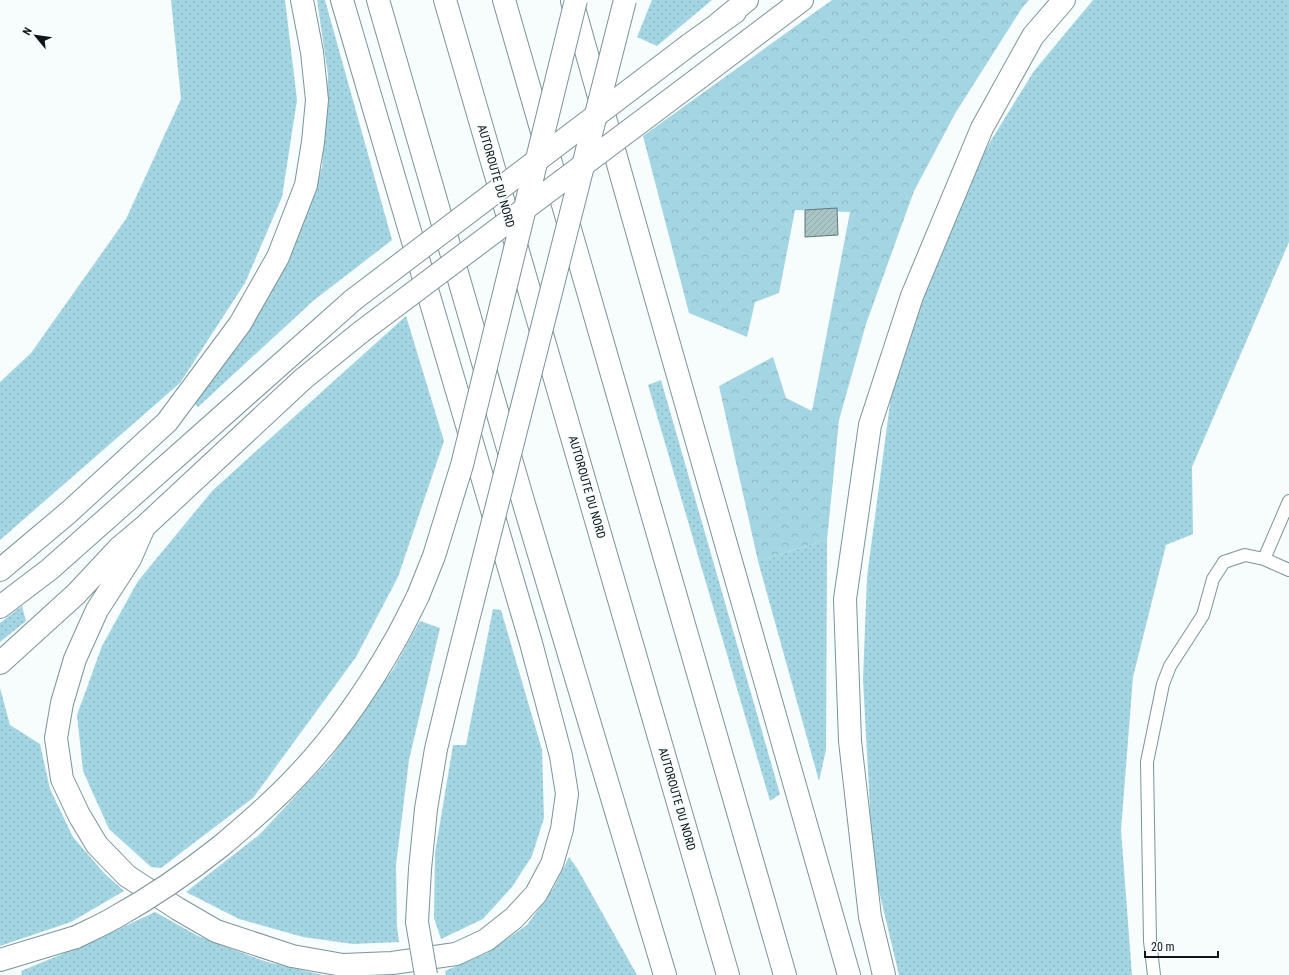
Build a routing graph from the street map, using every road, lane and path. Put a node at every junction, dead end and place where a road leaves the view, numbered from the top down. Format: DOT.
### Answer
graph roads {
  1 [pos="302,0"];
  2 [pos="342,0"];
  3 [pos="378,0"];
  4 [pos="445,0"];
  5 [pos="504,0"];
  6 [pos="572,0"];
  7 [pos="576,0"];
  8 [pos="625,0"];
  9 [pos="747,0"];
  10 [pos="752,0"];
  11 [pos="802,0"];
  12 [pos="1064,0"];
  13 [pos="719,23"];
  14 [pos="1289,501"];
  15 [pos="144,527"];
  16 [pos="1264,559"];
  17 [pos="0,570"];
  18 [pos="1289,570"];
  19 [pos="0,607"];
  20 [pos="0,663"];
  21 [pos="0,960"];
  22 [pos="426,975"];
  23 [pos="665,975"];
  24 [pos="728,975"];
  25 [pos="785,975"];
  26 [pos="849,975"];
  27 [pos="884,975"];
  28 [pos="1154,975"];
  1 -- 17 [label="highway"];
  2 -- 15 [label="highway"];
  3 -- 23 [label="highway"];
  4 -- 24 [label="highway, AUTOROUTE DU NORD"];
  5 -- 25 [label="highway"];
  6 -- 26 [label="highway"];
  7 -- 21 [label="highway, bridge"];
  8 -- 22 [label="highway, bridge"];
  9 -- 13 [label="highway"];
  10 -- 13 [label="highway"];
  11 -- 15 [label="highway, bridge"];
  12 -- 27 [label="highway"];
  13 -- 19 [label="highway, bridge"];
  14 -- 16 [label="lane"];
  15 -- 20 [label="highway"];
  16 -- 18 [label="lane"];
  16 -- 28 [label="lane"];
}
